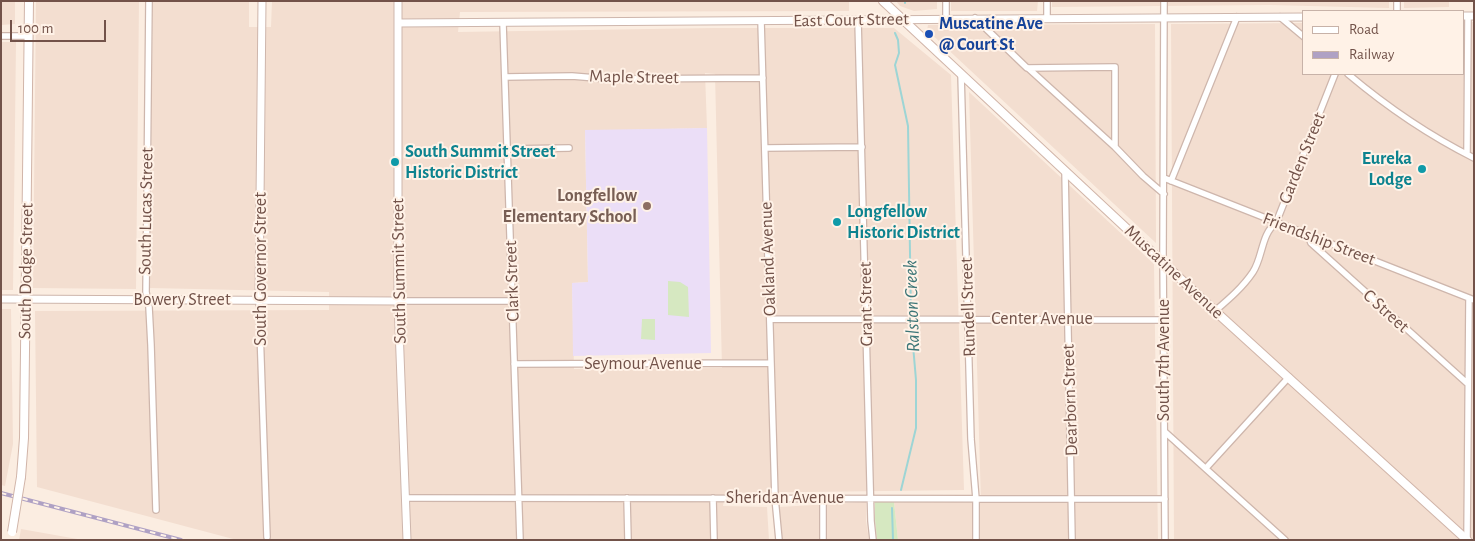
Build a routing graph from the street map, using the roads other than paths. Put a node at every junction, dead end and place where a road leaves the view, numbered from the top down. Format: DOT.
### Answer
graph roads {
  1 [pos="29,1"];
  2 [pos="148,1"];
  3 [pos="262,1"];
  4 [pos="398,1"];
  5 [pos="883,1"];
  6 [pos="946,1"];
  7 [pos="1047,1"];
  8 [pos="1164,1"];
  9 [pos="1302,16"];
  10 [pos="1468,16"];
  11 [pos="1164,17"];
  12 [pos="1237,17"];
  13 [pos="1280,17"];
  14 [pos="946,18"];
  15 [pos="975,18"];
  16 [pos="1047,18"];
  17 [pos="902,19"];
  18 [pos="858,20"];
  19 [pos="761,21"];
  20 [pos="398,23"];
  21 [pos="503,23"];
  22 [pos="1302,34"];
  23 [pos="1,36"];
  24 [pos="28,36"];
  25 [pos="1027,68"];
  26 [pos="961,74"];
  27 [pos="1335,75"];
  28 [pos="1349,75"];
  29 [pos="505,77"];
  30 [pos="763,78"];
  31 [pos="1115,147"];
  32 [pos="569,148"];
  33 [pos="765,148"];
  34 [pos="862,148"];
  35 [pos="507,149"];
  36 [pos="1467,154"];
  37 [pos="1474,158"];
  38 [pos="1065,171"];
  39 [pos="1164,178"];
  40 [pos="1171,181"];
  41 [pos="1164,194"];
  42 [pos="1276,223"];
  43 [pos="1308,235"];
  44 [pos="1164,263"];
  45 [pos="1,299"];
  46 [pos="26,299"];
  47 [pos="1471,299"];
  48 [pos="147,300"];
  49 [pos="259,300"];
  50 [pos="398,301"];
  51 [pos="512,301"];
  52 [pos="1215,311"];
  53 [pos="770,319"];
  54 [pos="866,319"];
  55 [pos="968,319"];
  56 [pos="1068,319"];
  57 [pos="1164,320"];
  58 [pos="771,363"];
  59 [pos="514,364"];
  60 [pos="1289,378"];
  61 [pos="1468,384"];
  62 [pos="1164,432"];
  63 [pos="1471,440"];
  64 [pos="1206,468"];
  65 [pos="518,497"];
  66 [pos="406,498"];
  67 [pos="627,498"];
  68 [pos="712,498"];
  69 [pos="775,498"];
  70 [pos="823,498"];
  71 [pos="871,498"];
  72 [pos="976,498"];
  73 [pos="1073,499"];
  74 [pos="1165,499"];
  75 [pos="156,510"];
  76 [pos="12,536"];
  77 [pos="267,537"];
  78 [pos="407,540"];
  79 [pos="520,540"];
  80 [pos="628,540"];
  81 [pos="714,540"];
  82 [pos="779,540"];
  83 [pos="823,540"];
  84 [pos="873,540"];
  85 [pos="976,540"];
  86 [pos="1072,540"];
  87 [pos="1165,540"];
  88 [pos="1286,540"];
  89 [pos="1467,540"];
  1 -- 24 [label="main road, South Dodge Street"];
  2 -- 48 [label="street, South Lucas Street"];
  3 -- 49 [label="street, South Governor Street"];
  4 -- 20 [label="street, South Summit Street"];
  5 -- 17 [label="main road, Muscatine Avenue"];
  6 -- 14 [label="street"];
  7 -- 16 [label="street"];
  8 -- 11 [label="street, South 7th Avenue"];
  9 -- 13 [label="street, East Court Street"];
  10 -- 36 [label="street"];
  11 -- 12 [label="street, East Court Street"];
  11 -- 16 [label="street, East Court Street"];
  11 -- 39 [label="street, South 7th Avenue"];
  12 -- 13 [label="street, East Court Street"];
  12 -- 40 [label="street"];
  13 -- 22 [label="street"];
  14 -- 15 [label="street, East Court Street"];
  14 -- 17 [label="street, East Court Street"];
  15 -- 16 [label="street, East Court Street"];
  15 -- 25 [label="street"];
  17 -- 18 [label="street, East Court Street"];
  17 -- 26 [label="main road, Muscatine Avenue"];
  18 -- 19 [label="street, East Court Street"];
  18 -- 34 [label="street, Grant Street"];
  19 -- 21 [label="street, East Court Street"];
  19 -- 30 [label="street, Oakland Avenue"];
  20 -- 21 [label="street, East Court Street"];
  20 -- 50 [label="street, South Summit Street"];
  21 -- 29 [label="street, Clark Street"];
  23 -- 24 [label="street"];
  24 -- 46 [label="main road, South Dodge Street"];
  25 -- 31 [label="street"];
  25 -- 31 [label="street"];
  26 -- 38 [label="main road, Muscatine Avenue"];
  26 -- 55 [label="street, Rundell Street"];
  27 -- 42 [label="street, Garden Street"];
  28 -- 36 [label="street"];
  29 -- 30 [label="street, Maple Street"];
  29 -- 35 [label="street, Clark Street"];
  30 -- 33 [label="street, Oakland Avenue"];
  31 -- 41 [label="street"];
  32 -- 35 [label="street"];
  33 -- 34 [label="street"];
  33 -- 53 [label="street, Oakland Avenue"];
  34 -- 54 [label="street, Grant Street"];
  35 -- 51 [label="street, Clark Street"];
  36 -- 37 [label="street"];
  38 -- 44 [label="main road, Muscatine Avenue"];
  38 -- 56 [label="street, Dearborn Street"];
  39 -- 40 [label="street, Friendship Street"];
  39 -- 41 [label="street, South 7th Avenue"];
  40 -- 42 [label="street, Friendship Street"];
  41 -- 44 [label="street, South 7th Avenue"];
  42 -- 43 [label="street, Friendship Street"];
  42 -- 52 [label="street, Garden Street"];
  43 -- 47 [label="street, Friendship Street"];
  43 -- 61 [label="street, C Street"];
  44 -- 52 [label="main road, Muscatine Avenue"];
  44 -- 57 [label="street, South 7th Avenue"];
  45 -- 46 [label="street, Bowery Street"];
  46 -- 48 [label="street, Bowery Street"];
  46 -- 76 [label="main road, South Dodge Street, bridge"];
  47 -- 61 [label="street"];
  48 -- 49 [label="street, Bowery Street"];
  48 -- 75 [label="street, South Lucas Street"];
  49 -- 50 [label="street, Bowery Street"];
  49 -- 77 [label="street, South Governor Street"];
  50 -- 51 [label="street, Bowery Street"];
  50 -- 66 [label="street, South Summit Street"];
  51 -- 59 [label="street, Clark Street"];
  52 -- 60 [label="main road, Muscatine Avenue"];
  53 -- 54 [label="street, Center Avenue"];
  53 -- 58 [label="street, Oakland Avenue"];
  54 -- 55 [label="street, Center Avenue"];
  54 -- 71 [label="street, Grant Street"];
  55 -- 56 [label="street, Center Avenue"];
  55 -- 72 [label="street, Rundell Street"];
  56 -- 57 [label="street, Center Avenue"];
  56 -- 73 [label="street, Dearborn Street"];
  57 -- 62 [label="street, South 7th Avenue"];
  58 -- 59 [label="street, Seymour Avenue"];
  58 -- 69 [label="street, Oakland Avenue"];
  59 -- 65 [label="street, Clark Street"];
  60 -- 64 [label="street"];
  60 -- 89 [label="main road, Muscatine Avenue"];
  61 -- 63 [label="street"];
  62 -- 64 [label="street"];
  62 -- 74 [label="street, South 7th Avenue"];
  63 -- 89 [label="street"];
  64 -- 88 [label="street"];
  65 -- 66 [label="street, Sheridan Avenue"];
  65 -- 67 [label="street, Sheridan Avenue"];
  65 -- 79 [label="street, Clark Street"];
  66 -- 78 [label="street, South Summit Street"];
  67 -- 68 [label="street, Sheridan Avenue"];
  67 -- 80 [label="street"];
  68 -- 69 [label="street, Sheridan Avenue"];
  68 -- 81 [label="street"];
  69 -- 70 [label="street, Sheridan Avenue"];
  69 -- 82 [label="street, Oakland Avenue"];
  70 -- 71 [label="street, Sheridan Avenue"];
  70 -- 83 [label="street"];
  71 -- 72 [label="street, Sheridan Avenue"];
  71 -- 84 [label="street, Grant Street"];
  72 -- 73 [label="street, Sheridan Avenue"];
  72 -- 85 [label="street, Rundell Street"];
  73 -- 74 [label="street, Sheridan Avenue"];
  73 -- 86 [label="street, Dearborn Street"];
  74 -- 87 [label="street, South 7th Avenue"];
}
